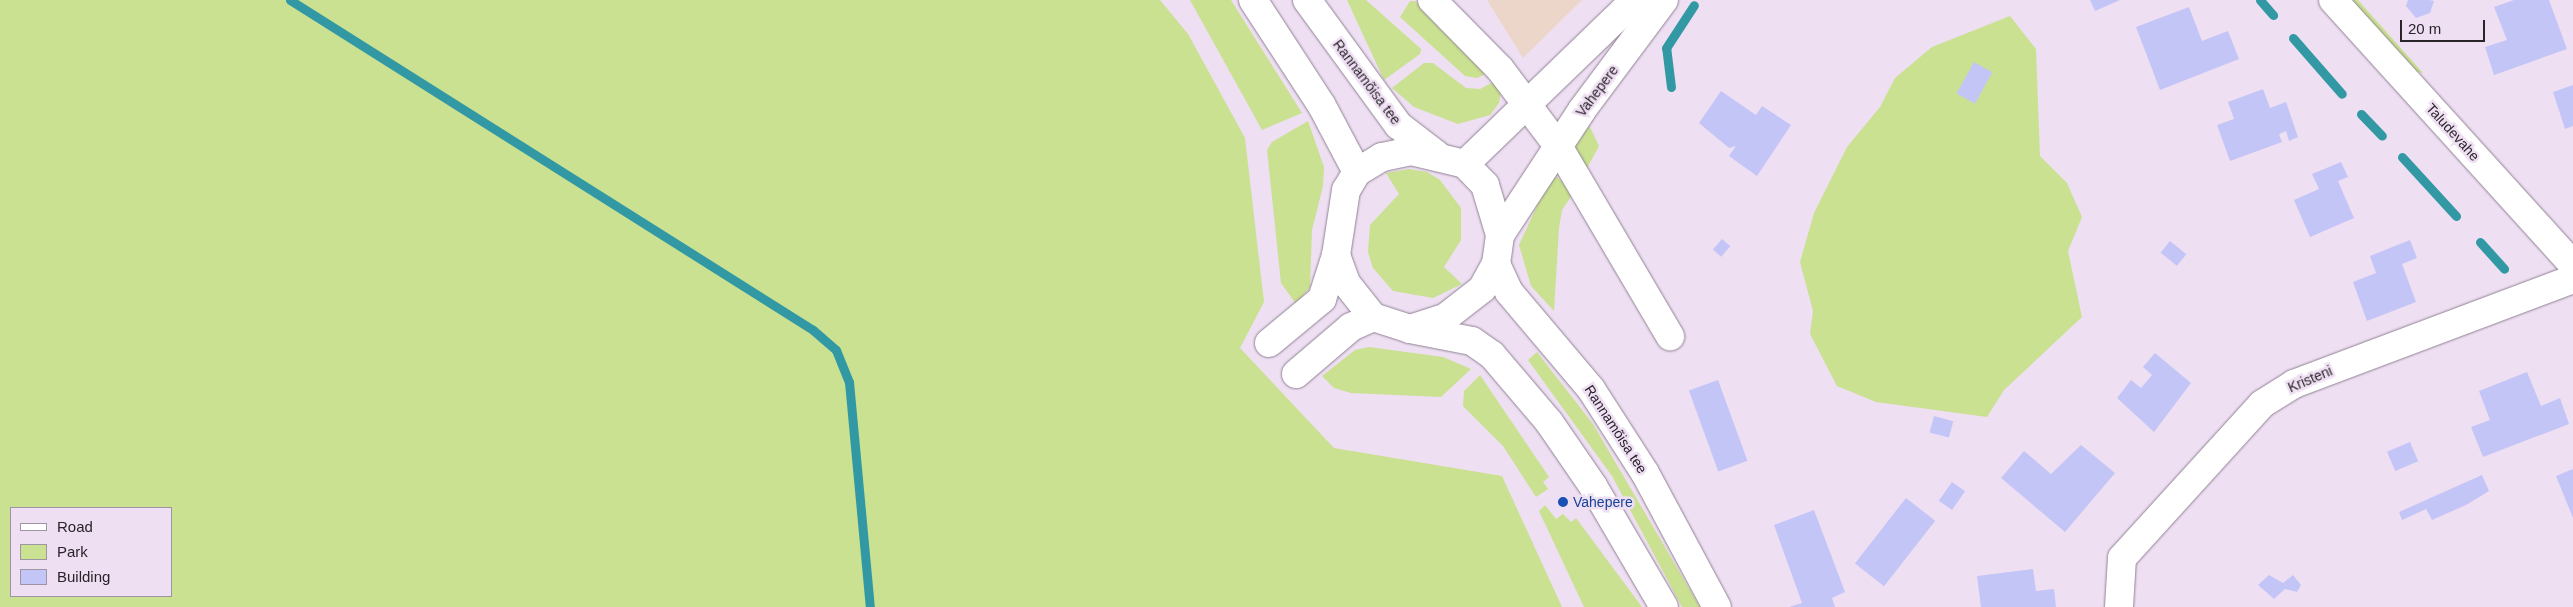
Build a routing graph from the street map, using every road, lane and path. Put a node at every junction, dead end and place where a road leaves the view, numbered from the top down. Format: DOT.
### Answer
graph roads {
  1 [pos="1253,0"];
  2 [pos="1307,0"];
  3 [pos="1432,0"];
  4 [pos="1635,0"];
  5 [pos="1664,0"];
  6 [pos="2333,0"];
  7 [pos="1526,103"];
  8 [pos="1558,146"];
  9 [pos="1437,154"];
  10 [pos="1465,164"];
  11 [pos="1357,172"];
  12 [pos="1500,235"];
  13 [pos="1336,255"];
  14 [pos="1496,264"];
  15 [pos="2573,265"];
  16 [pos="2573,279"];
  17 [pos="1373,317"];
  18 [pos="1410,329"];
  19 [pos="1670,336"];
  20 [pos="1269,343"];
  21 [pos="1296,374"];
  22 [pos="1664,607"];
  23 [pos="1716,607"];
  24 [pos="2119,607"];
  1 -- 11 [label="street"];
  2 -- 9 [label="street, Rannamõisa tee"];
  3 -- 7 [label="street"];
  4 -- 7 [label="street"];
  5 -- 8 [label="street, Vahepere"];
  6 -- 15 [label="street, Taludevahe"];
  7 -- 8 [label="street"];
  7 -- 10 [label="street"];
  8 -- 12 [label="street, Vahepere"];
  8 -- 19 [label="street"];
  9 -- 10 [label="street"];
  9 -- 11 [label="street"];
  10 -- 12 [label="street"];
  11 -- 13 [label="street"];
  12 -- 14 [label="street"];
  13 -- 17 [label="street"];
  13 -- 20 [label="street"];
  14 -- 18 [label="street"];
  14 -- 23 [label="street, Rannamõisa tee"];
  16 -- 24 [label="street, Kristeni"];
  17 -- 18 [label="street"];
  17 -- 21 [label="street"];
  18 -- 22 [label="street"];
}
